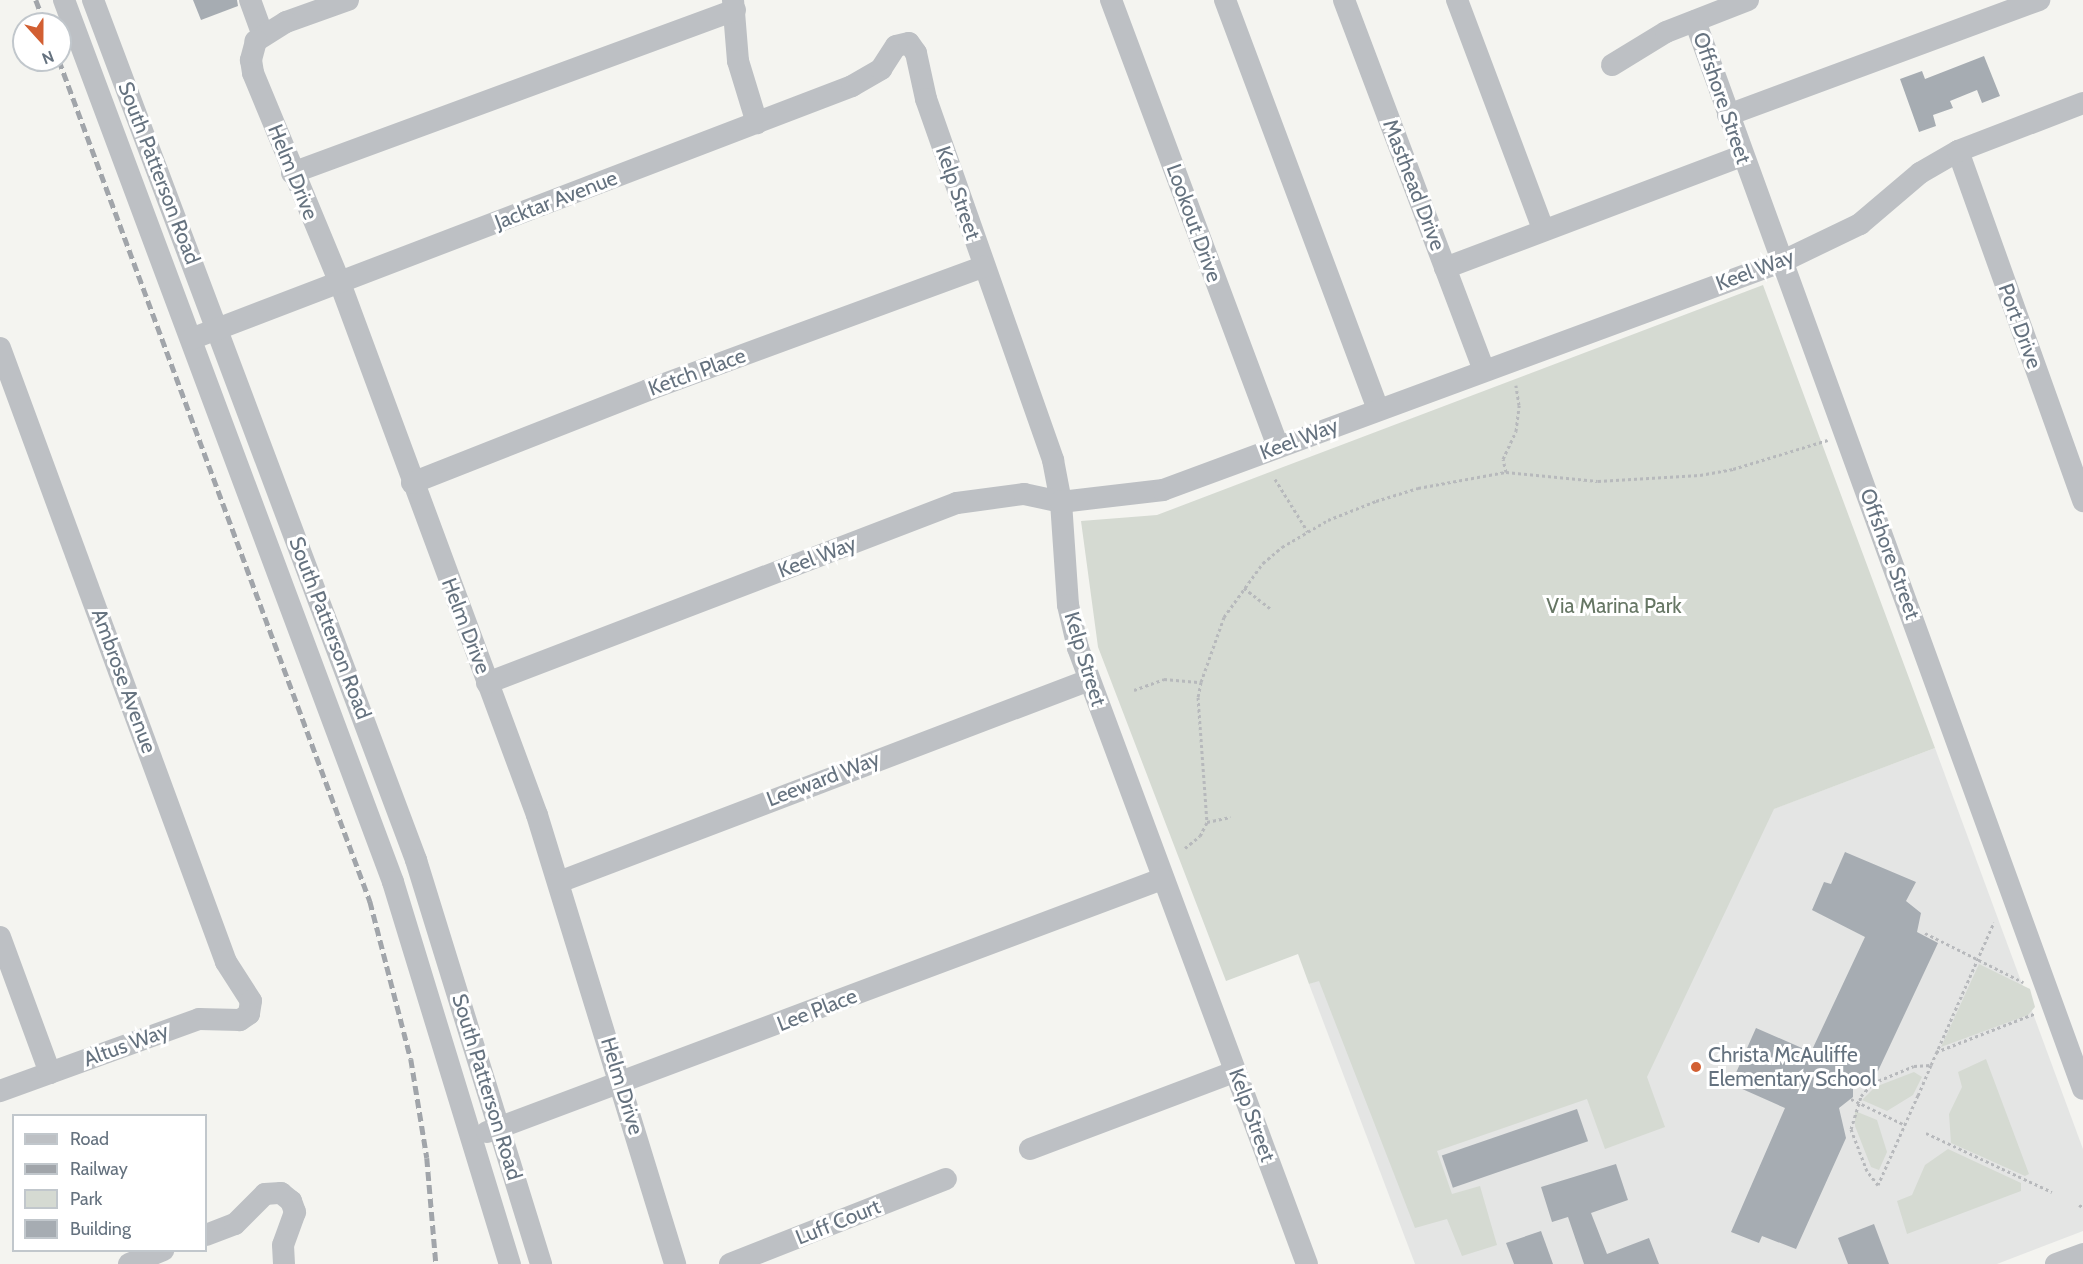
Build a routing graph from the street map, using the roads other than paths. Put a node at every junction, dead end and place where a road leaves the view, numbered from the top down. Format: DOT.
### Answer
graph roads {
  1 [pos="64,0"];
  2 [pos="249,0"];
  3 [pos="348,0"];
  4 [pos="1111,0"];
  5 [pos="1225,0"];
  6 [pos="1344,0"];
  7 [pos="1457,0"];
  8 [pos="1748,0"];
  9 [pos="2039,0"];
  10 [pos="97,1"];
  11 [pos="734,5"];
  12 [pos="1695,21"];
  13 [pos="263,36"];
  14 [pos="909,43"];
  15 [pos="1612,65"];
  16 [pos="2083,103"];
  17 [pos="1728,115"];
  18 [pos="757,123"];
  19 [pos="1958,151"];
  20 [pos="1742,156"];
  21 [pos="292,173"];
  22 [pos="1543,229"];
  23 [pos="1781,262"];
  24 [pos="983,267"];
  25 [pos="1445,268"];
  26 [pos="340,283"];
  27 [pos="219,329"];
  28 [pos="191,339"];
  29 [pos="0,348"];
  30 [pos="1484,370"];
  31 [pos="1378,409"];
  32 [pos="1278,446"];
  33 [pos="412,483"];
  34 [pos="2083,501"];
  35 [pos="1061,502"];
  36 [pos="1089,680"];
  37 [pos="487,683"];
  38 [pos="1162,879"];
  39 [pos="559,882"];
  40 [pos="0,937"];
  41 [pos="251,1010"];
  42 [pos="1236,1071"];
  43 [pos="50,1072"];
  44 [pos="622,1083"];
  45 [pos="2083,1089"];
  46 [pos="0,1091"];
  47 [pos="499,1127"];
  48 [pos="471,1138"];
  49 [pos="1030,1149"];
  50 [pos="946,1179"];
  51 [pos="207,1235"];
  52 [pos="160,1252"];
  53 [pos="2083,1254"];
  54 [pos="129,1264"];
  55 [pos="284,1264"];
  56 [pos="510,1264"];
  57 [pos="541,1264"];
  58 [pos="675,1264"];
  59 [pos="730,1264"];
  60 [pos="1307,1264"];
  61 [pos="2056,1264"];
  1 -- 28 [label="street, South Patterson Road"];
  2 -- 13 [label="street"];
  3 -- 13 [label="street"];
  4 -- 32 [label="street, Lookout Drive"];
  5 -- 31 [label="street"];
  6 -- 25 [label="street, Masthead Drive"];
  7 -- 22 [label="street"];
  8 -- 12 [label="street"];
  9 -- 17 [label="street"];
  10 -- 27 [label="street, South Patterson Road"];
  11 -- 18 [label="street"];
  11 -- 21 [label="street"];
  12 -- 15 [label="street"];
  12 -- 17 [label="street, Offshore Street"];
  13 -- 21 [label="street, Helm Drive"];
  14 -- 18 [label="street, Jacktar Avenue"];
  14 -- 24 [label="street, Kelp Street"];
  16 -- 19 [label="street, Keel Way"];
  17 -- 20 [label="street, Offshore Street"];
  18 -- 26 [label="street, Jacktar Avenue"];
  19 -- 23 [label="street, Keel Way"];
  19 -- 34 [label="street, Port Drive"];
  20 -- 22 [label="street"];
  20 -- 23 [label="street, Offshore Street"];
  21 -- 26 [label="street, Helm Drive"];
  22 -- 25 [label="street"];
  23 -- 30 [label="street, Keel Way"];
  23 -- 45 [label="street, Offshore Street"];
  24 -- 33 [label="street, Ketch Place"];
  24 -- 35 [label="street, Kelp Street"];
  25 -- 30 [label="street, Masthead Drive"];
  26 -- 27 [label="street, Jacktar Avenue"];
  26 -- 33 [label="street, Helm Drive"];
  27 -- 28 [label="street, Jacktar Avenue"];
  27 -- 47 [label="street, South Patterson Road"];
  28 -- 48 [label="street, South Patterson Road"];
  29 -- 41 [label="street, Ambrose Avenue"];
  30 -- 31 [label="street, Keel Way"];
  31 -- 32 [label="street, Keel Way"];
  32 -- 35 [label="street, Keel Way"];
  33 -- 37 [label="street, Helm Drive"];
  35 -- 36 [label="street, Kelp Street"];
  35 -- 37 [label="street, Keel Way"];
  36 -- 38 [label="street, Kelp Street"];
  36 -- 39 [label="street, Leeward Way"];
  37 -- 39 [label="street, Helm Drive"];
  38 -- 42 [label="street, Kelp Street"];
  38 -- 44 [label="street, Lee Place"];
  39 -- 44 [label="street, Helm Drive"];
  40 -- 43 [label="street"];
  41 -- 43 [label="street, Altus Way"];
  42 -- 49 [label="street"];
  42 -- 60 [label="street, Kelp Street"];
  43 -- 46 [label="street, Altus Way"];
  44 -- 47 [label="street, Lee Place"];
  44 -- 58 [label="street, Helm Drive"];
  47 -- 48 [label="street, Lee Place"];
  47 -- 57 [label="street, South Patterson Road"];
  48 -- 56 [label="street, South Patterson Road"];
  50 -- 59 [label="street, Luff Court"];
  51 -- 55 [label="street"];
  52 -- 54 [label="street"];
  53 -- 61 [label="street"];
}
